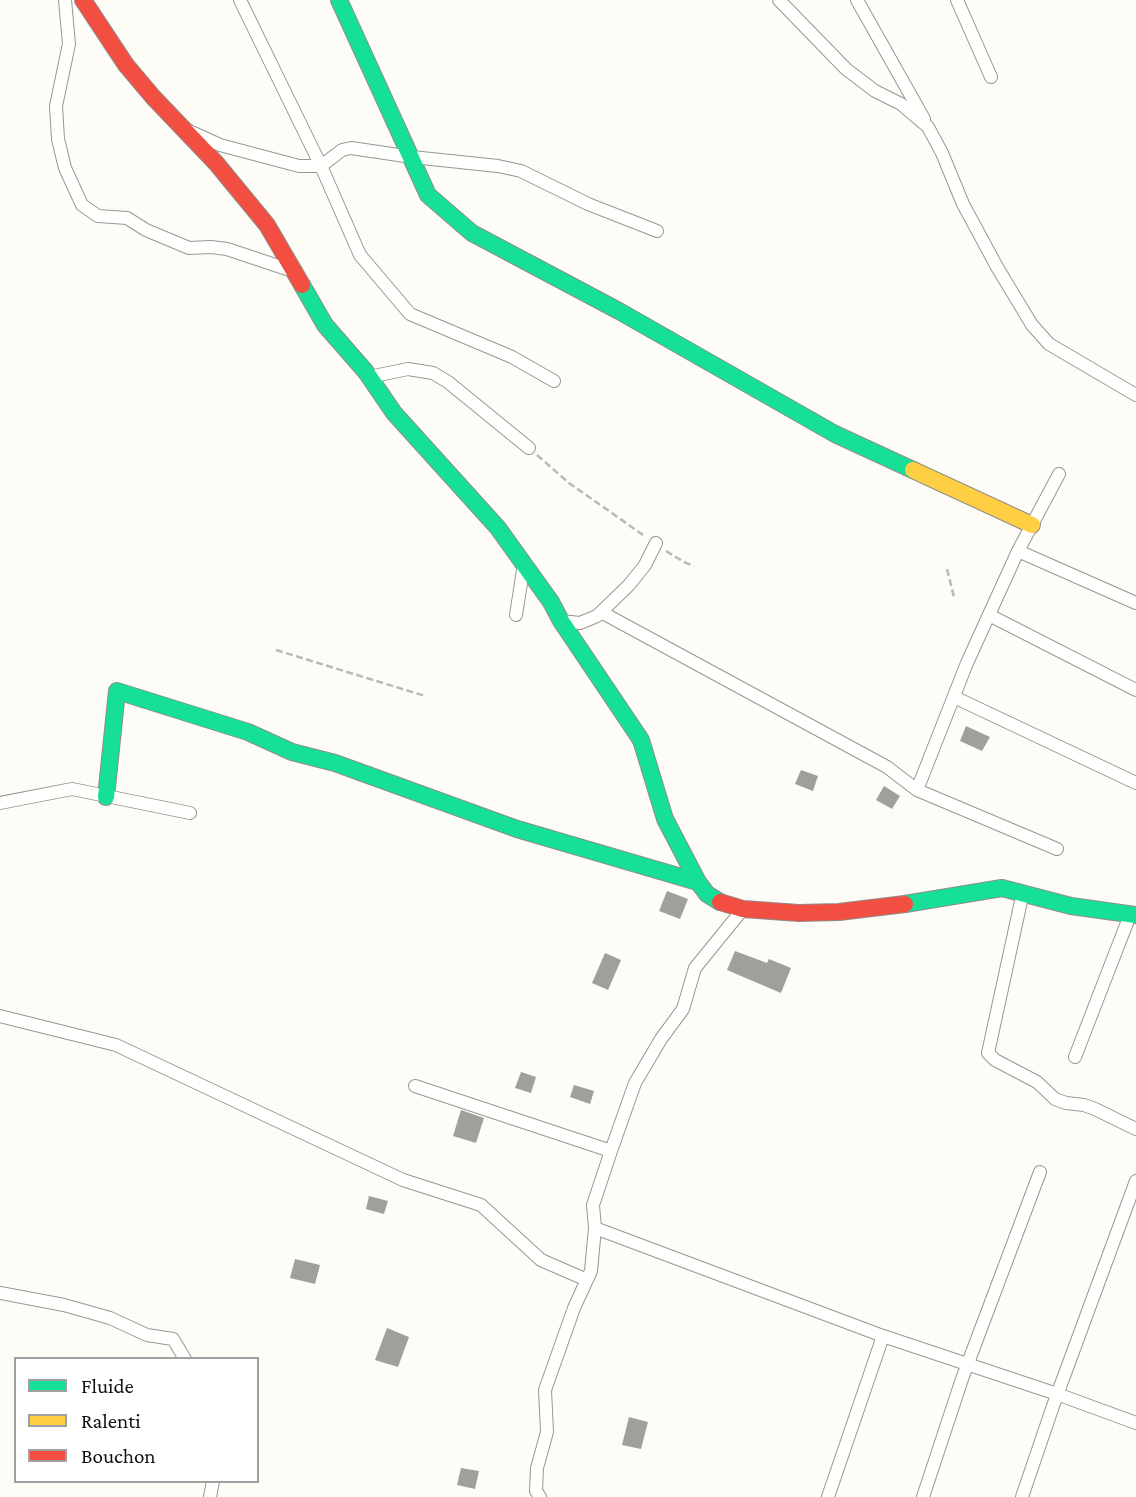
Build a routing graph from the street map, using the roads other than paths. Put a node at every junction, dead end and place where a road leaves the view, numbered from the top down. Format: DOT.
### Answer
graph roads {
  1 [pos="65,0"];
  2 [pos="83,0"];
  3 [pos="240,0"];
  4 [pos="339,0"];
  5 [pos="779,0"];
  6 [pos="857,0"];
  7 [pos="957,0"];
  8 [pos="991,77"];
  9 [pos="928,127"];
  10 [pos="182,128"];
  11 [pos="412,157"];
  12 [pos="321,166"];
  13 [pos="657,231"];
  14 [pos="293,271"];
  15 [pos="369,377"];
  16 [pos="554,381"];
  17 [pos="1136,395"];
  18 [pos="529,448"];
  19 [pos="1059,474"];
  20 [pos="1032,525"];
  21 [pos="656,543"];
  22 [pos="1018,551"];
  23 [pos="524,564"];
  24 [pos="1136,603"];
  25 [pos="601,612"];
  26 [pos="516,615"];
  27 [pos="989,615"];
  28 [pos="561,621"];
  29 [pos="1136,690"];
  30 [pos="954,697"];
  31 [pos="1136,783"];
  32 [pos="917,790"];
  33 [pos="107,797"];
  34 [pos="0,803"];
  35 [pos="190,813"];
  36 [pos="1057,849"];
  37 [pos="698,882"];
  38 [pos="1023,892"];
  39 [pos="743,909"];
  40 [pos="1133,915"];
  41 [pos="0,1016"];
  42 [pos="1075,1057"];
  43 [pos="415,1086"];
  44 [pos="1136,1129"];
  45 [pos="611,1151"];
  46 [pos="1040,1172"];
  47 [pos="1136,1181"];
  48 [pos="594,1228"];
  49 [pos="587,1280"];
  50 [pos="0,1293"];
  51 [pos="883,1336"];
  52 [pos="184,1357"];
  53 [pos="967,1364"];
  54 [pos="1057,1394"];
  55 [pos="1136,1423"];
  56 [pos="535,1495"];
  57 [pos="828,1497"];
  58 [pos="923,1497"];
  59 [pos="1022,1497"];
  1 -- 14 [label="street"];
  2 -- 10 [label="street"];
  3 -- 12 [label="street"];
  4 -- 11 [label="street"];
  5 -- 9 [label="street"];
  6 -- 9 [label="street"];
  7 -- 8 [label="street"];
  9 -- 17 [label="street"];
  10 -- 12 [label="street"];
  10 -- 14 [label="street"];
  11 -- 12 [label="street"];
  11 -- 13 [label="street"];
  11 -- 20 [label="street"];
  12 -- 16 [label="street"];
  14 -- 15 [label="street"];
  15 -- 18 [label="street"];
  15 -- 23 [label="street"];
  19 -- 20 [label="street"];
  20 -- 22 [label="street"];
  21 -- 25 [label="street"];
  22 -- 24 [label="street"];
  22 -- 27 [label="street"];
  23 -- 26 [label="street"];
  23 -- 28 [label="street"];
  25 -- 28 [label="street"];
  25 -- 32 [label="street"];
  27 -- 29 [label="street"];
  27 -- 30 [label="street"];
  28 -- 37 [label="street"];
  30 -- 31 [label="street"];
  30 -- 32 [label="street"];
  32 -- 36 [label="street"];
  33 -- 34 [label="street"];
  33 -- 35 [label="street"];
  33 -- 37 [label="street"];
  37 -- 39 [label="street"];
  38 -- 39 [label="street"];
  38 -- 40 [label="street"];
  38 -- 44 [label="street"];
  39 -- 45 [label="street"];
  40 -- 42 [label="street"];
  41 -- 49 [label="street"];
  43 -- 45 [label="street"];
  45 -- 48 [label="street"];
  46 -- 53 [label="street"];
  47 -- 54 [label="street"];
  48 -- 49 [label="street"];
  48 -- 51 [label="street"];
  49 -- 56 [label="street"];
  50 -- 52 [label="street"];
  51 -- 53 [label="street"];
  51 -- 57 [label="street"];
  53 -- 54 [label="street"];
  53 -- 58 [label="street"];
  54 -- 55 [label="street"];
  54 -- 59 [label="street"];
}
